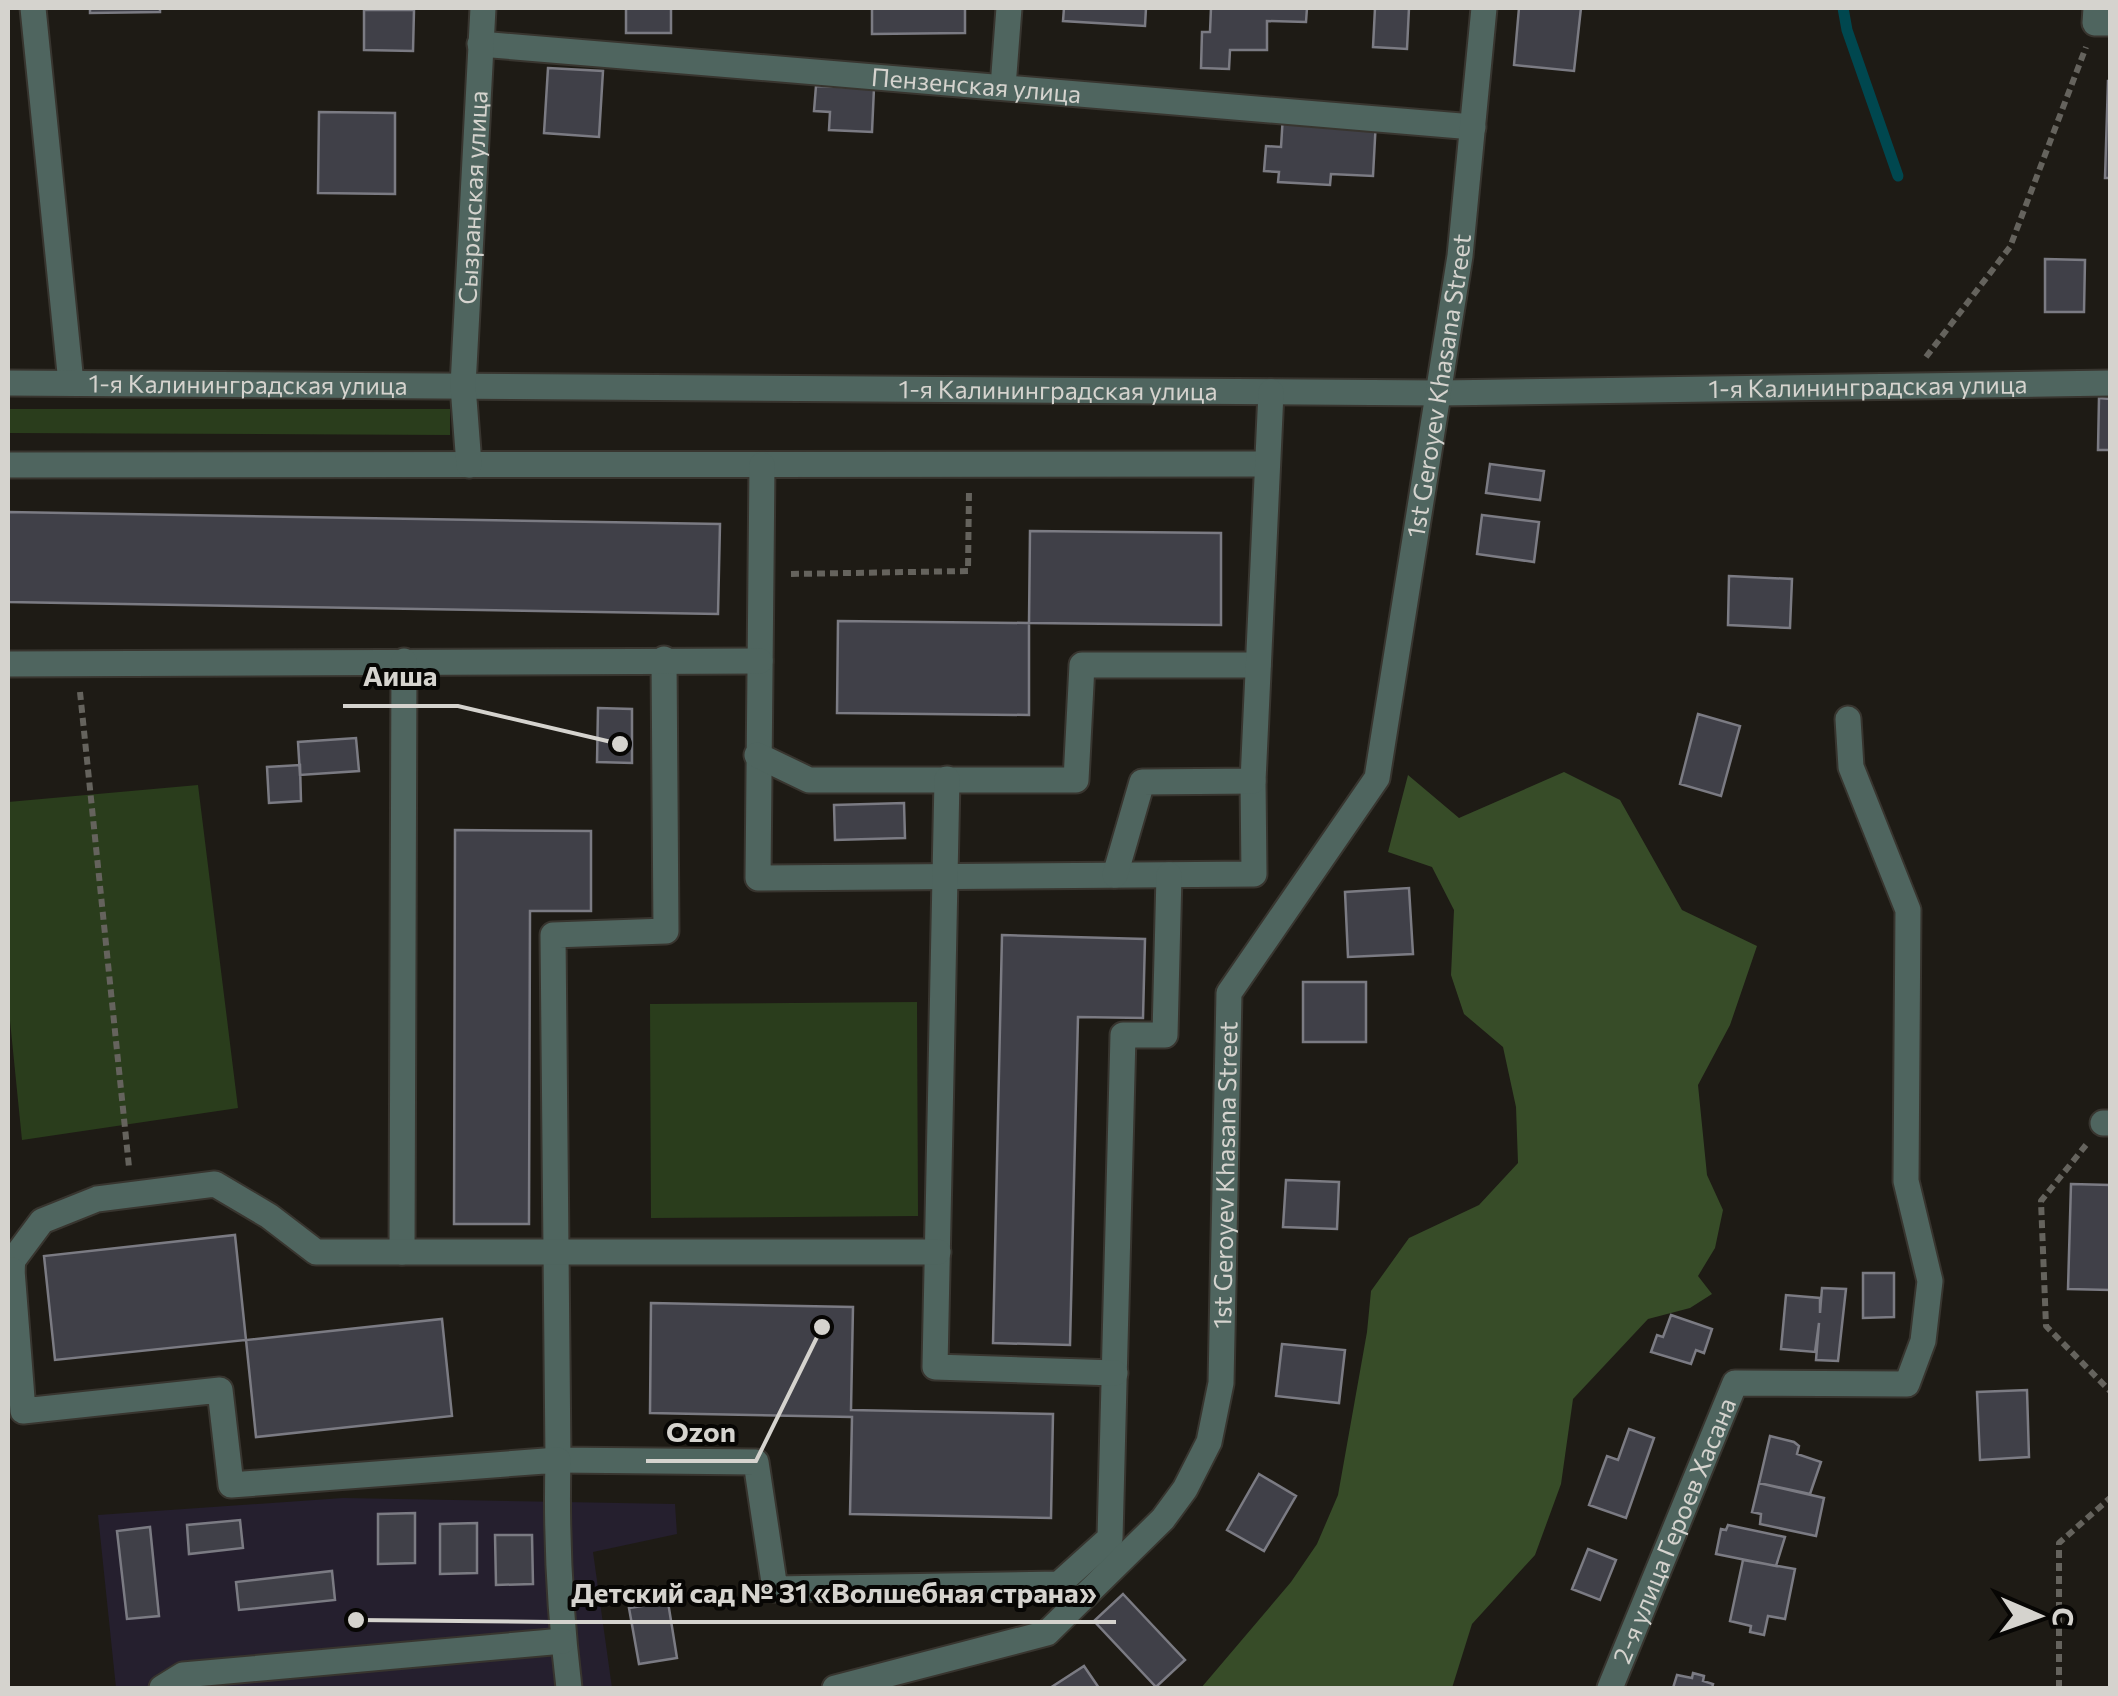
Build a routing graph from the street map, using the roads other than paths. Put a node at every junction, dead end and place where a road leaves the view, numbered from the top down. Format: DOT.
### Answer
graph roads {
  1 [pos="34,8"];
  2 [pos="482,8"];
  3 [pos="1010,8"];
  4 [pos="1484,8"];
  5 [pos="480,44"];
  6 [pos="1003,87"];
  7 [pos="1473,126"];
  8 [pos="71,383"];
  9 [pos="2110,383"];
  10 [pos="8,384"];
  11 [pos="463,386"];
  12 [pos="1271,392"];
  13 [pos="1440,393"];
  14 [pos="1266,464"];
  15 [pos="8,465"];
  16 [pos="469,465"];
  17 [pos="762,465"];
  18 [pos="664,659"];
  19 [pos="404,661"];
  20 [pos="760,661"];
  21 [pos="8,664"];
  22 [pos="1258,665"];
  23 [pos="1848,719"];
  24 [pos="757,755"];
  25 [pos="948,780"];
  26 [pos="1253,782"];
  27 [pos="1169,874"];
  28 [pos="1115,875"];
  29 [pos="945,876"];
  30 [pos="402,1252"];
  31 [pos="554,1252"];
  32 [pos="938,1252"];
  33 [pos="10,1271"];
  34 [pos="1115,1373"];
  35 [pos="558,1460"];
  36 [pos="563,1641"];
  37 [pos="162,1688"];
  38 [pos="569,1688"];
  39 [pos="835,1688"];
  40 [pos="1610,1688"];
  1 -- 8 [label="street"];
  2 -- 5 [label="street, Сызранская улица"];
  3 -- 6 [label="street"];
  4 -- 7 [label="street, 1st Geroyev Khasana Street"];
  5 -- 6 [label="street, Пензенская улица"];
  5 -- 11 [label="street, Сызранская улица"];
  6 -- 7 [label="street, Пензенская улица"];
  7 -- 13 [label="street, 1st Geroyev Khasana Street"];
  8 -- 10 [label="street, 1-я Калининградская улица"];
  8 -- 11 [label="street, 1-я Калининградская улица"];
  9 -- 13 [label="street, 1-я Калининградская улица"];
  11 -- 12 [label="street, 1-я Калининградская улица"];
  11 -- 16 [label="street, Сызранская улица"];
  12 -- 13 [label="street, 1-я Калининградская улица"];
  12 -- 14 [label="street"];
  13 -- 39 [label="street, 1st Geroyev Khasana Street"];
  14 -- 17 [label="street"];
  14 -- 22 [label="street"];
  15 -- 16 [label="street"];
  16 -- 17 [label="street"];
  17 -- 20 [label="street"];
  18 -- 19 [label="street"];
  18 -- 20 [label="street"];
  18 -- 31 [label="street"];
  19 -- 21 [label="street"];
  19 -- 30 [label="street"];
  20 -- 24 [label="street"];
  22 -- 25 [label="street"];
  22 -- 26 [label="street"];
  23 -- 40 [label="street, 2-я улица Героев Хасана"];
  24 -- 25 [label="street"];
  24 -- 29 [label="street"];
  25 -- 29 [label="street"];
  26 -- 27 [label="street"];
  26 -- 28 [label="street"];
  27 -- 28 [label="street"];
  27 -- 34 [label="street"];
  28 -- 29 [label="street"];
  29 -- 32 [label="street"];
  30 -- 31 [label="street"];
  30 -- 33 [label="street"];
  31 -- 32 [label="street"];
  31 -- 35 [label="street"];
  32 -- 34 [label="street"];
  33 -- 35 [label="street"];
  34 -- 35 [label="street"];
  35 -- 36 [label="street"];
  36 -- 37 [label="street"];
  36 -- 38 [label="street"];
}
